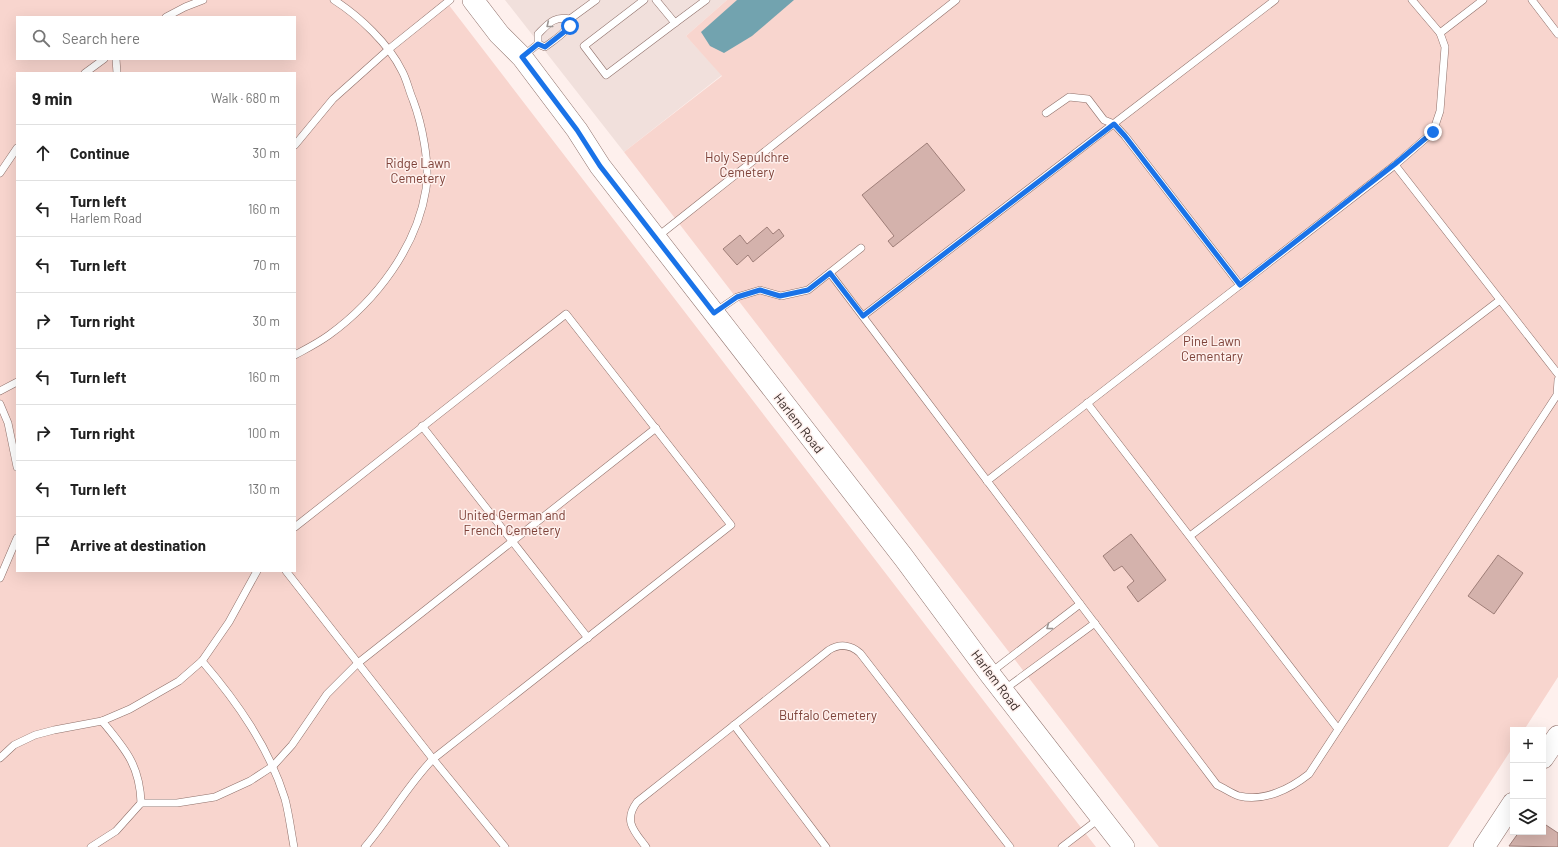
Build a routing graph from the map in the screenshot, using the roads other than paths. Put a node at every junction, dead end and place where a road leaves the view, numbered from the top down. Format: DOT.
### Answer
graph roads {
  1 [pos="203,0"];
  2 [pos="334,0"];
  3 [pos="450,0"];
  4 [pos="473,0"];
  5 [pos="596,0"];
  6 [pos="644,0"];
  7 [pos="656,0"];
  8 [pos="706,0"];
  9 [pos="956,0"];
  10 [pos="1275,0"];
  11 [pos="1412,0"];
  12 [pos="1482,0"];
  13 [pos="1532,0"];
  14 [pos="168,16"];
  15 [pos="570,19"];
  16 [pos="675,23"];
  17 [pos="1440,33"];
  18 [pos="1558,34"];
  19 [pos="538,44"];
  20 [pos="388,49"];
  21 [pos="522,57"];
  22 [pos="103,60"];
  23 [pos="116,60"];
  24 [pos="86,72"];
  25 [pos="117,72"];
  26 [pos="1046,112"];
  27 [pos="1114,124"];
  28 [pos="296,144"];
  29 [pos="16,149"];
  30 [pos="1395,164"];
  31 [pos="0,173"];
  32 [pos="656,238"];
  33 [pos="861,248"];
  34 [pos="830,273"];
  35 [pos="1240,285"];
  36 [pos="1500,300"];
  37 [pos="714,313"];
  38 [pos="863,316"];
  39 [pos="296,354"];
  40 [pos="1558,374"];
  41 [pos="1558,380"];
  42 [pos="16,383"];
  43 [pos="0,391"];
  44 [pos="1087,403"];
  45 [pos="0,404"];
  46 [pos="422,426"];
  47 [pos="656,428"];
  48 [pos="16,462"];
  49 [pos="987,481"];
  50 [pos="296,526"];
  51 [pos="1190,536"];
  52 [pos="16,540"];
  53 [pos="514,541"];
  54 [pos="256,572"];
  55 [pos="287,572"];
  56 [pos="0,578"];
  57 [pos="1080,604"];
  58 [pos="1095,623"];
  59 [pos="588,638"];
  60 [pos="202,661"];
  61 [pos="358,663"];
  62 [pos="989,673"];
  63 [pos="1003,690"];
  64 [pos="102,721"];
  65 [pos="734,725"];
  66 [pos="1338,729"];
  67 [pos="1558,736"];
  68 [pos="1546,754"];
  69 [pos="0,758"];
  70 [pos="433,759"];
  71 [pos="273,766"];
  72 [pos="141,803"];
  73 [pos="1510,808"];
  74 [pos="1101,818"];
  75 [pos="91,847"];
  76 [pos="294,847"];
  77 [pos="364,847"];
  78 [pos="504,847"];
  79 [pos="646,847"];
  80 [pos="826,847"];
  81 [pos="1010,847"];
  82 [pos="1062,847"];
  83 [pos="1124,847"];
  84 [pos="1484,847"];
  1 -- 14 [label="lane"];
  2 -- 20 [label="lane"];
  3 -- 20 [label="lane"];
  4 -- 21 [label="main road, Harlem Road"];
  5 -- 15 [label="lane"];
  6 -- 16 [label="lane"];
  7 -- 16 [label="lane"];
  8 -- 16 [label="lane"];
  9 -- 32 [label="lane"];
  10 -- 27 [label="lane"];
  11 -- 17 [label="lane"];
  12 -- 17 [label="lane"];
  13 -- 18 [label="lane"];
  15 -- 19 [label="lane"];
  15 -- 19 [label="lane, one-way"];
  17 -- 30 [label="lane"];
  19 -- 21 [label="lane"];
  20 -- 28 [label="lane"];
  20 -- 39 [label="lane"];
  21 -- 32 [label="main road, Harlem Road"];
  22 -- 24 [label="lane"];
  23 -- 25 [label="lane"];
  26 -- 27 [label="lane"];
  27 -- 35 [label="lane"];
  27 -- 38 [label="lane"];
  29 -- 31 [label="lane"];
  30 -- 35 [label="lane"];
  30 -- 36 [label="lane"];
  32 -- 37 [label="main road, Harlem Road"];
  33 -- 34 [label="lane"];
  34 -- 37 [label="lane"];
  34 -- 38 [label="lane"];
  35 -- 44 [label="lane"];
  36 -- 40 [label="lane"];
  36 -- 51 [label="lane"];
  37 -- 62 [label="main road, Harlem Road"];
  38 -- 49 [label="lane"];
  41 -- 66 [label="lane"];
  42 -- 43 [label="lane"];
  44 -- 49 [label="lane"];
  44 -- 51 [label="lane"];
  45 -- 48 [label="lane"];
  46 -- 47 [label="lane"];
  46 -- 50 [label="lane"];
  46 -- 53 [label="lane"];
  47 -- 53 [label="lane"];
  47 -- 59 [label="lane"];
  49 -- 57 [label="lane"];
  51 -- 66 [label="lane"];
  52 -- 56 [label="lane"];
  53 -- 59 [label="lane"];
  53 -- 61 [label="lane"];
  54 -- 60 [label="lane"];
  55 -- 61 [label="lane"];
  57 -- 58 [label="lane"];
  57 -- 62 [label="lane, one-way"];
  58 -- 63 [label="lane"];
  58 -- 66 [label="lane"];
  59 -- 70 [label="lane"];
  60 -- 64 [label="lane"];
  60 -- 71 [label="lane"];
  61 -- 70 [label="lane"];
  61 -- 71 [label="lane"];
  62 -- 63 [label="main road, Harlem Road"];
  63 -- 74 [label="main road, Harlem Road"];
  64 -- 69 [label="lane"];
  64 -- 72 [label="lane"];
  65 -- 79 [label="lane"];
  65 -- 80 [label="lane"];
  65 -- 81 [label="lane"];
  67 -- 68 [label="main road"];
  70 -- 77 [label="lane"];
  70 -- 78 [label="lane"];
  71 -- 72 [label="lane"];
  71 -- 76 [label="lane"];
  72 -- 75 [label="lane"];
  73 -- 84 [label="main road"];
  74 -- 82 [label="lane"];
  74 -- 83 [label="main road, Harlem Road"];
}
